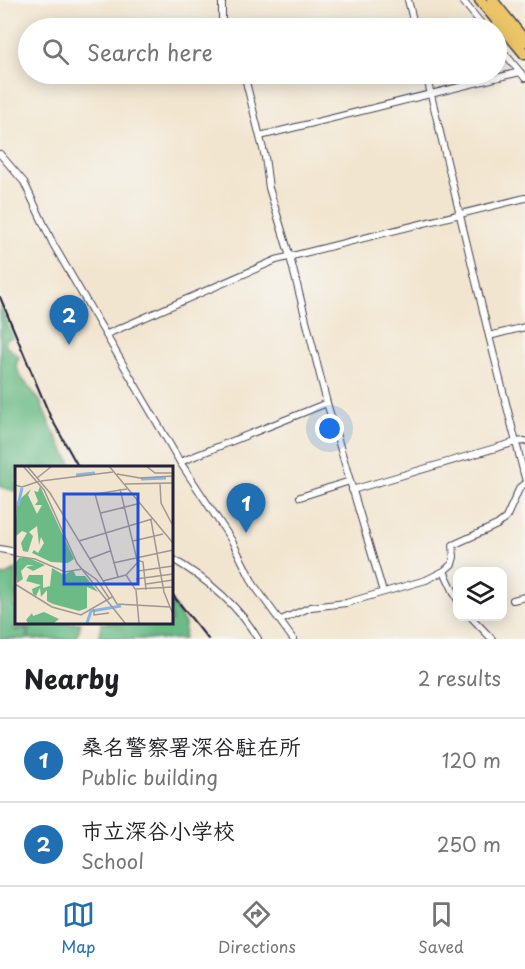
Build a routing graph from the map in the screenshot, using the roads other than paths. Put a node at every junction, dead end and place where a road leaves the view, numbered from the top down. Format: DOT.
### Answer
graph roads {
  1 [pos="222,0"];
  2 [pos="408,0"];
  3 [pos="462,0"];
  4 [pos="480,0"];
  5 [pos="492,0"];
  6 [pos="222,18"];
  7 [pos="412,18"];
  8 [pos="477,18"];
  9 [pos="495,18"];
  10 [pos="506,18"];
  11 [pos="507,19"];
  12 [pos="507,32"];
  13 [pos="525,41"];
  14 [pos="525,54"];
  15 [pos="507,57"];
  16 [pos="519,72"];
  17 [pos="507,75"];
  18 [pos="525,78"];
  19 [pos="247,84"];
  20 [pos="428,84"];
  21 [pos="471,84"];
  22 [pos="431,94"];
  23 [pos="260,136"];
  24 [pos="0,154"];
  25 [pos="525,198"];
  26 [pos="459,214"];
  27 [pos="290,257"];
  28 [pos="525,327"];
  29 [pos="107,334"];
  30 [pos="489,336"];
  31 [pos="327,403"];
  32 [pos="525,441"];
  33 [pos="516,442"];
  34 [pos="180,462"];
  35 [pos="525,478"];
  36 [pos="350,481"];
  37 [pos="525,484"];
  38 [pos="352,490"];
  39 [pos="300,496"];
  40 [pos="0,549"];
  41 [pos="15,552"];
  42 [pos="172,559"];
  43 [pos="444,571"];
  44 [pos="453,590"];
  45 [pos="382,592"];
  46 [pos="525,597"];
  47 [pos="513,600"];
  48 [pos="281,620"];
  49 [pos="475,621"];
  50 [pos="258,639"];
  51 [pos="293,639"];
  52 [pos="492,639"];
  1 -- 6 [label="street"];
  2 -- 7 [label="street"];
  3 -- 8 [label="street"];
  4 -- 9 [label="highway"];
  5 -- 10 [label="highway"];
  11 -- 13 [label="highway"];
  12 -- 14 [label="highway"];
  15 -- 16 [label="street"];
  16 -- 17 [label="street"];
  16 -- 18 [label="street"];
  19 -- 23 [label="street"];
  20 -- 22 [label="street"];
  21 -- 22 [label="street"];
  22 -- 23 [label="street"];
  22 -- 26 [label="street"];
  23 -- 27 [label="street"];
  24 -- 29 [label="street"];
  25 -- 26 [label="street"];
  26 -- 27 [label="street"];
  26 -- 30 [label="street"];
  27 -- 29 [label="street"];
  27 -- 31 [label="street"];
  28 -- 30 [label="street"];
  29 -- 34 [label="street"];
  30 -- 33 [label="street"];
  31 -- 34 [label="street"];
  31 -- 36 [label="street"];
  32 -- 33 [label="street"];
  33 -- 35 [label="street"];
  33 -- 38 [label="street"];
  34 -- 48 [label="street"];
  36 -- 38 [label="street"];
  36 -- 39 [label="street"];
  37 -- 43 [label="street"];
  38 -- 45 [label="street"];
  40 -- 41 [label="street"];
  42 -- 50 [label="street"];
  43 -- 44 [label="street"];
  43 -- 45 [label="street"];
  45 -- 48 [label="street"];
  46 -- 47 [label="street"];
  48 -- 51 [label="street"];
  49 -- 52 [label="street"];
}
